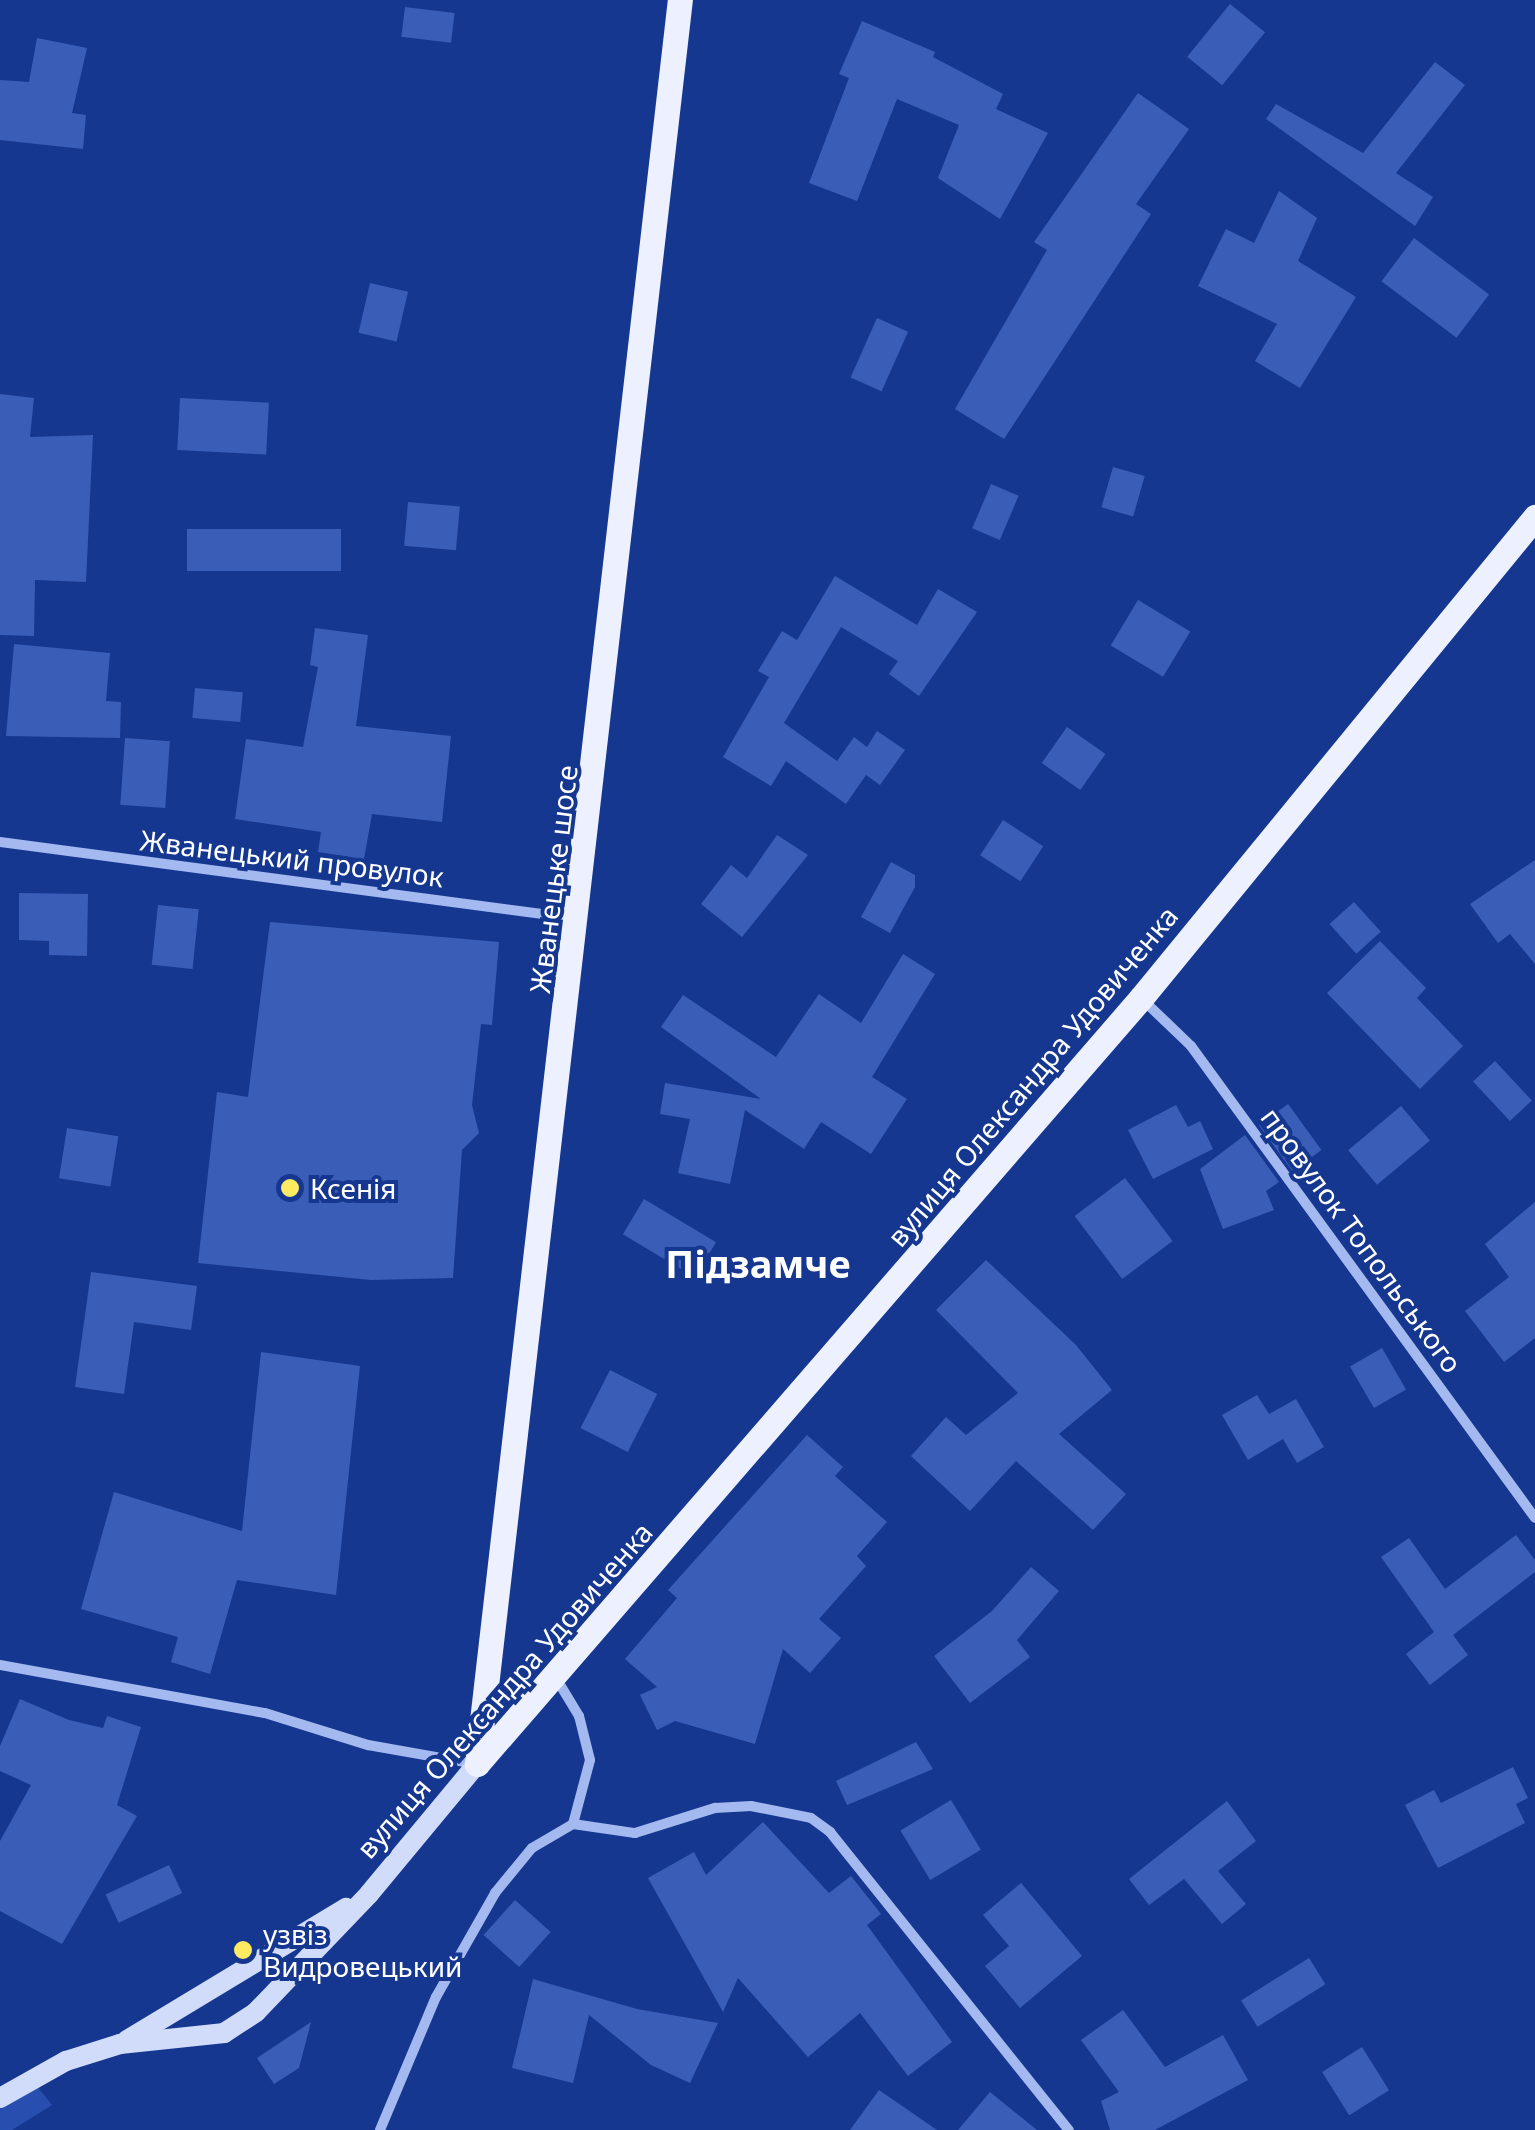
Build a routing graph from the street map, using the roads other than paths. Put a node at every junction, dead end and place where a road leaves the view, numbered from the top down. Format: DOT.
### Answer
graph roads {
  1 [pos="680,0"];
  2 [pos="1535,517"];
  3 [pos="0,842"];
  4 [pos="579,918"];
  5 [pos="1141,998"];
  6 [pos="1535,1518"];
  7 [pos="0,1664"];
  8 [pos="556,1677"];
  9 [pos="477,1764"];
  10 [pos="573,1824"];
  11 [pos="368,1894"];
  12 [pos="120,2044"];
  13 [pos="0,2098"];
  14 [pos="380,2130"];
  15 [pos="1069,2130"];
  1 -- 4 [label="main road, Жванецьке шосе"];
  2 -- 5 [label="main road, вулиця Олександра Удовиченка"];
  3 -- 4 [label="street, Жванецький провулок"];
  4 -- 9 [label="main road, Жванецьке шосе"];
  5 -- 6 [label="street, провулок Топольського"];
  5 -- 8 [label="main road, вулиця Олександра Удовиченка"];
  7 -- 9 [label="street"];
  8 -- 9 [label="main road, вулиця Олександра Удовиченка"];
  8 -- 10 [label="street"];
  9 -- 11 [label="main road, вулиця Олександра Удовиченка"];
  10 -- 14 [label="street"];
  10 -- 15 [label="street"];
  11 -- 12 [label="main road, вулиця Олександра Удовиченка"];
  11 -- 12 [label="main road, вулиця Олександра Удовиченка"];
  12 -- 13 [label="main road, вулиця Олександра Удовиченка"];
}
